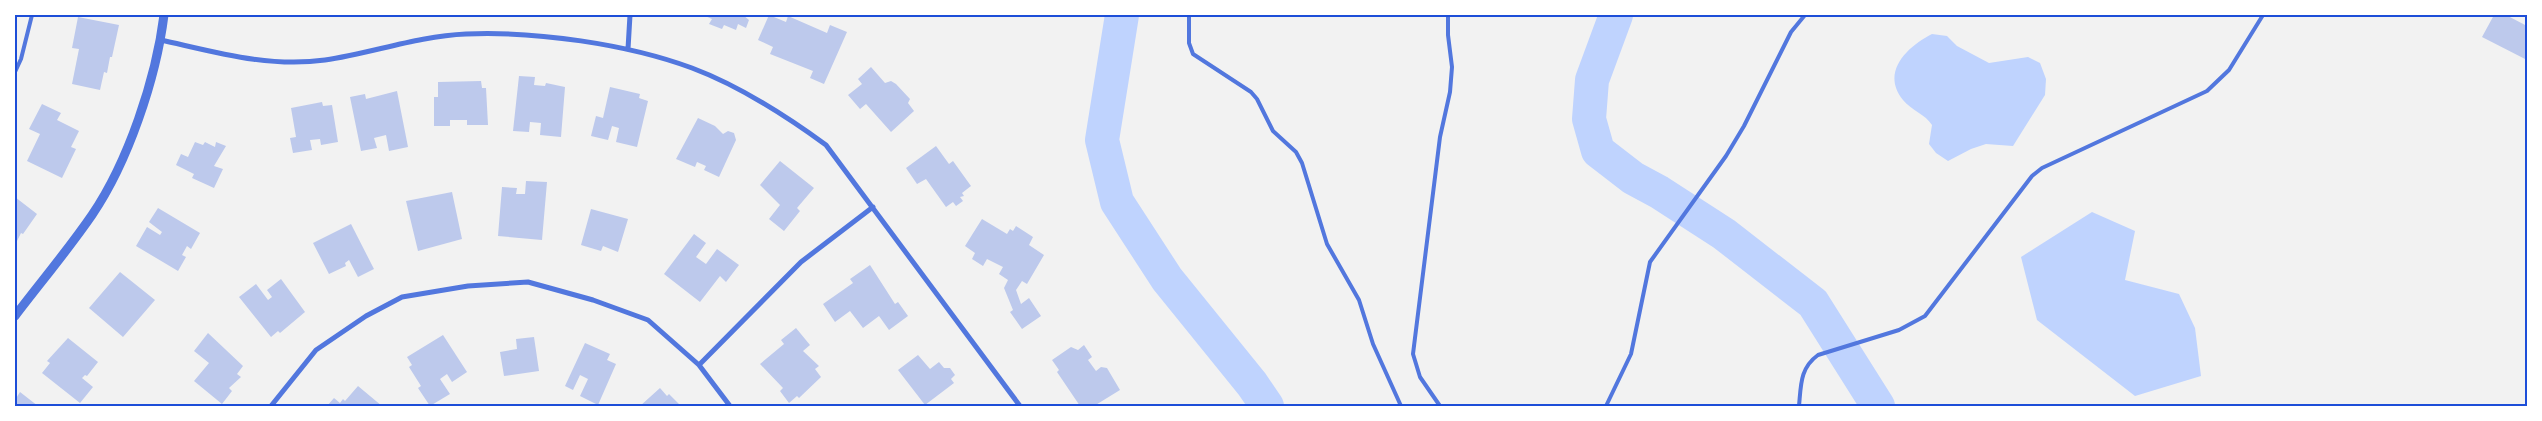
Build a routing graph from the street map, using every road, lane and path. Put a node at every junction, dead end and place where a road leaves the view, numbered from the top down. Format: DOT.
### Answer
graph roads {
  1 [pos="32,15"];
  2 [pos="164,15"];
  3 [pos="630,15"];
  4 [pos="1189,15"];
  5 [pos="1448,15"];
  6 [pos="1806,15"];
  7 [pos="2263,15"];
  8 [pos="161,40"];
  9 [pos="628,49"];
  10 [pos="15,72"];
  11 [pos="874,207"];
  12 [pos="15,316"];
  13 [pos="699,365"];
  14 [pos="271,406"];
  15 [pos="730,406"];
  16 [pos="1020,406"];
  17 [pos="1401,406"];
  18 [pos="1440,406"];
  19 [pos="1606,406"];
  20 [pos="1799,406"];
  1 -- 10 [label="lane"];
  2 -- 8 [label="street"];
  3 -- 9 [label="street"];
  4 -- 17 [label="lane"];
  5 -- 18 [label="lane"];
  6 -- 19 [label="lane"];
  7 -- 20 [label="lane"];
  8 -- 9 [label="street"];
  8 -- 12 [label="street"];
  9 -- 11 [label="street"];
  11 -- 13 [label="street"];
  11 -- 16 [label="street"];
  13 -- 14 [label="street"];
  13 -- 15 [label="street"];
}
